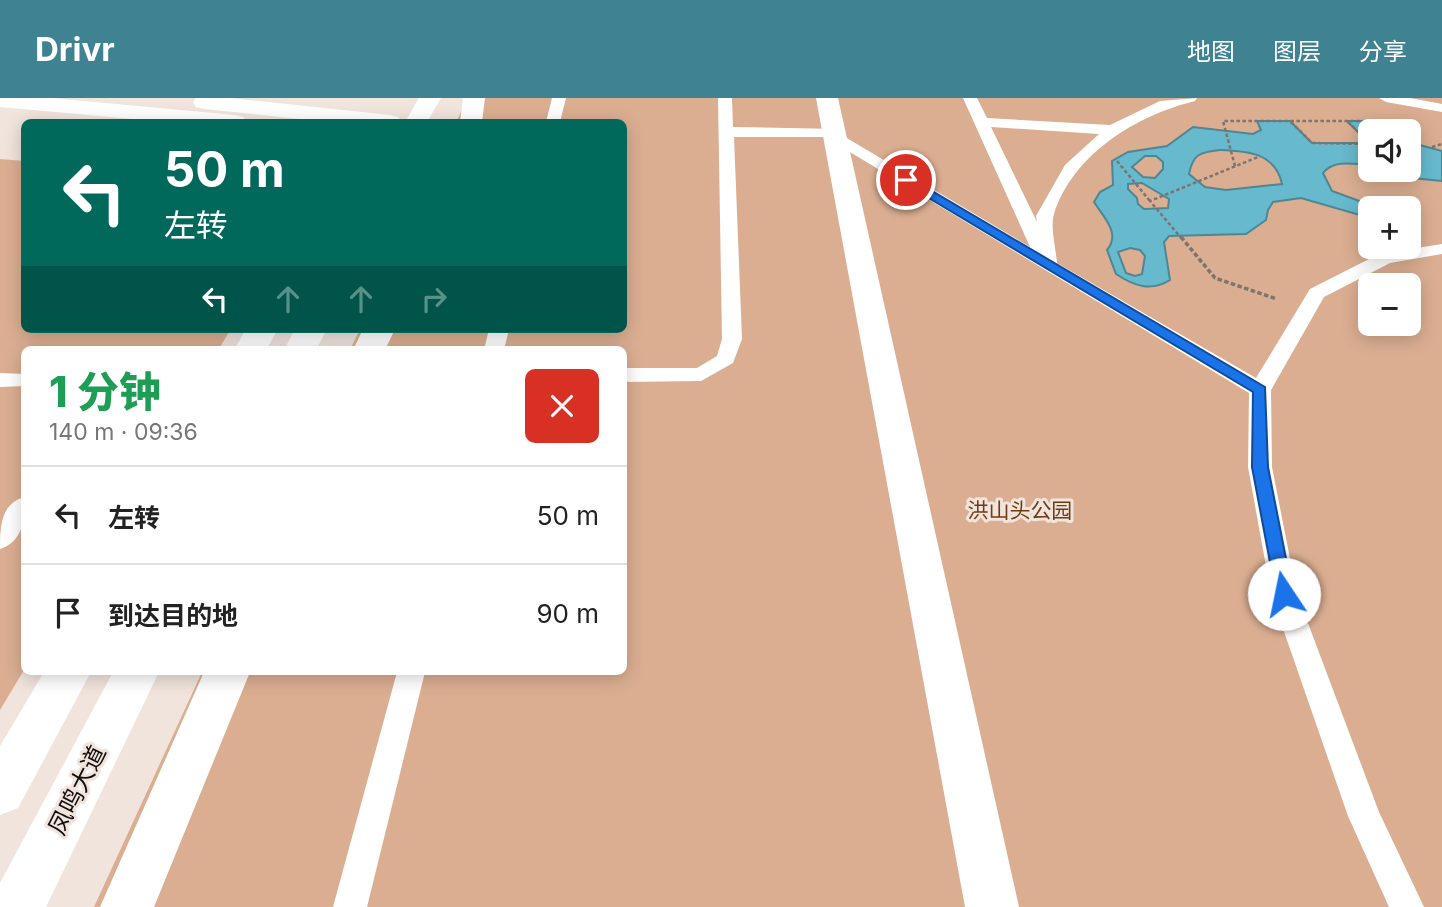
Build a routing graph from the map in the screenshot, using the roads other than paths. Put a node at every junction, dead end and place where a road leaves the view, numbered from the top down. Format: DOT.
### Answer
graph roads {
  1 [pos="164,98"];
  2 [pos="394,98"];
  3 [pos="429,98"];
  4 [pos="474,98"];
  5 [pos="559,98"];
  6 [pos="725,98"];
  7 [pos="970,98"];
  8 [pos="1190,98"];
  9 [pos="1386,98"];
  10 [pos="0,100"];
  11 [pos="1442,108"];
  12 [pos="203,119"];
  13 [pos="356,119"];
  14 [pos="384,119"];
  15 [pos="418,119"];
  16 [pos="471,119"];
  17 [pos="554,119"];
  18 [pos="832,122"];
  19 [pos="981,122"];
  20 [pos="726,132"];
  21 [pos="1106,136"];
  22 [pos="1442,249"];
  23 [pos="1048,265"];
  24 [pos="627,375"];
  25 [pos="0,380"];
  26 [pos="21,380"];
  27 [pos="1260,390"];
  28 [pos="21,510"];
  29 [pos="0,540"];
  30 [pos="66,675"];
  31 [pos="134,675"];
  32 [pos="226,675"];
  33 [pos="410,675"];
  34 [pos="0,792"];
  35 [pos="17,907"];
  36 [pos="127,907"];
  37 [pos="350,907"];
  38 [pos="992,907"];
  39 [pos="1407,907"];
  1 -- 13 [label="street"];
  2 -- 14 [label="street"];
  3 -- 15 [label="street"];
  4 -- 16 [label="street"];
  5 -- 17 [label="lane"];
  6 -- 20 [label="lane"];
  7 -- 19 [label="lane"];
  8 -- 21 [label="lane"];
  9 -- 11 [label="lane"];
  10 -- 12 [label="street"];
  18 -- 20 [label="lane"];
  18 -- 23 [label="lane"];
  18 -- 38 [label="street"];
  19 -- 21 [label="lane"];
  19 -- 23 [label="lane"];
  20 -- 24 [label="lane"];
  21 -- 23 [label="lane"];
  22 -- 27 [label="lane"];
  23 -- 27 [label="lane"];
  25 -- 26 [label="lane"];
  27 -- 39 [label="lane"];
  28 -- 29 [label="lane"];
  30 -- 34 [label="street"];
  31 -- 35 [label="street, 凤鸣大道"];
  32 -- 36 [label="street"];
  33 -- 37 [label="lane"];
}
